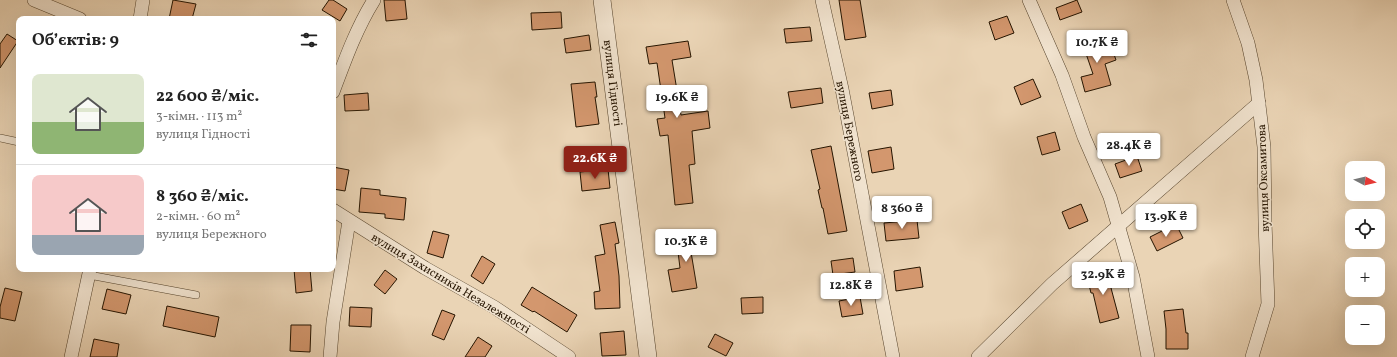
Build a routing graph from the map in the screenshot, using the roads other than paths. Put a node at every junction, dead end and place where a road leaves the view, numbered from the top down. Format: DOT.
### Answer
graph roads {
  1 [pos="34,0"];
  2 [pos="143,0"];
  3 [pos="374,0"];
  4 [pos="602,0"];
  5 [pos="822,0"];
  6 [pos="1029,0"];
  7 [pos="1233,0"];
  8 [pos="73,16"];
  9 [pos="140,16"];
  10 [pos="336,84"];
  11 [pos="1259,103"];
  12 [pos="0,138"];
  13 [pos="16,141"];
  14 [pos="336,212"];
  15 [pos="350,221"];
  16 [pos="1118,226"];
  17 [pos="90,272"];
  18 [pos="196,296"];
  19 [pos="70,357"];
  20 [pos="330,357"];
  21 [pos="569,357"];
  22 [pos="648,357"];
  23 [pos="893,357"];
  24 [pos="978,357"];
  25 [pos="1148,357"];
  26 [pos="1252,357"];
  1 -- 8 [label="street"];
  2 -- 9 [label="street"];
  3 -- 10 [label="street"];
  4 -- 22 [label="street, вулиця Гідності"];
  5 -- 23 [label="street, вулиця Бережного"];
  6 -- 16 [label="street"];
  7 -- 11 [label="street, вулиця Оксамитова"];
  11 -- 16 [label="street"];
  11 -- 26 [label="street, вулиця Оксамитова"];
  12 -- 13 [label="lane"];
  14 -- 15 [label="street, вулиця Захисників Незалежності"];
  15 -- 20 [label="street"];
  15 -- 21 [label="street, вулиця Захисників Незалежності"];
  16 -- 24 [label="street"];
  16 -- 25 [label="street"];
  17 -- 18 [label="lane"];
  17 -- 19 [label="street"];
}
